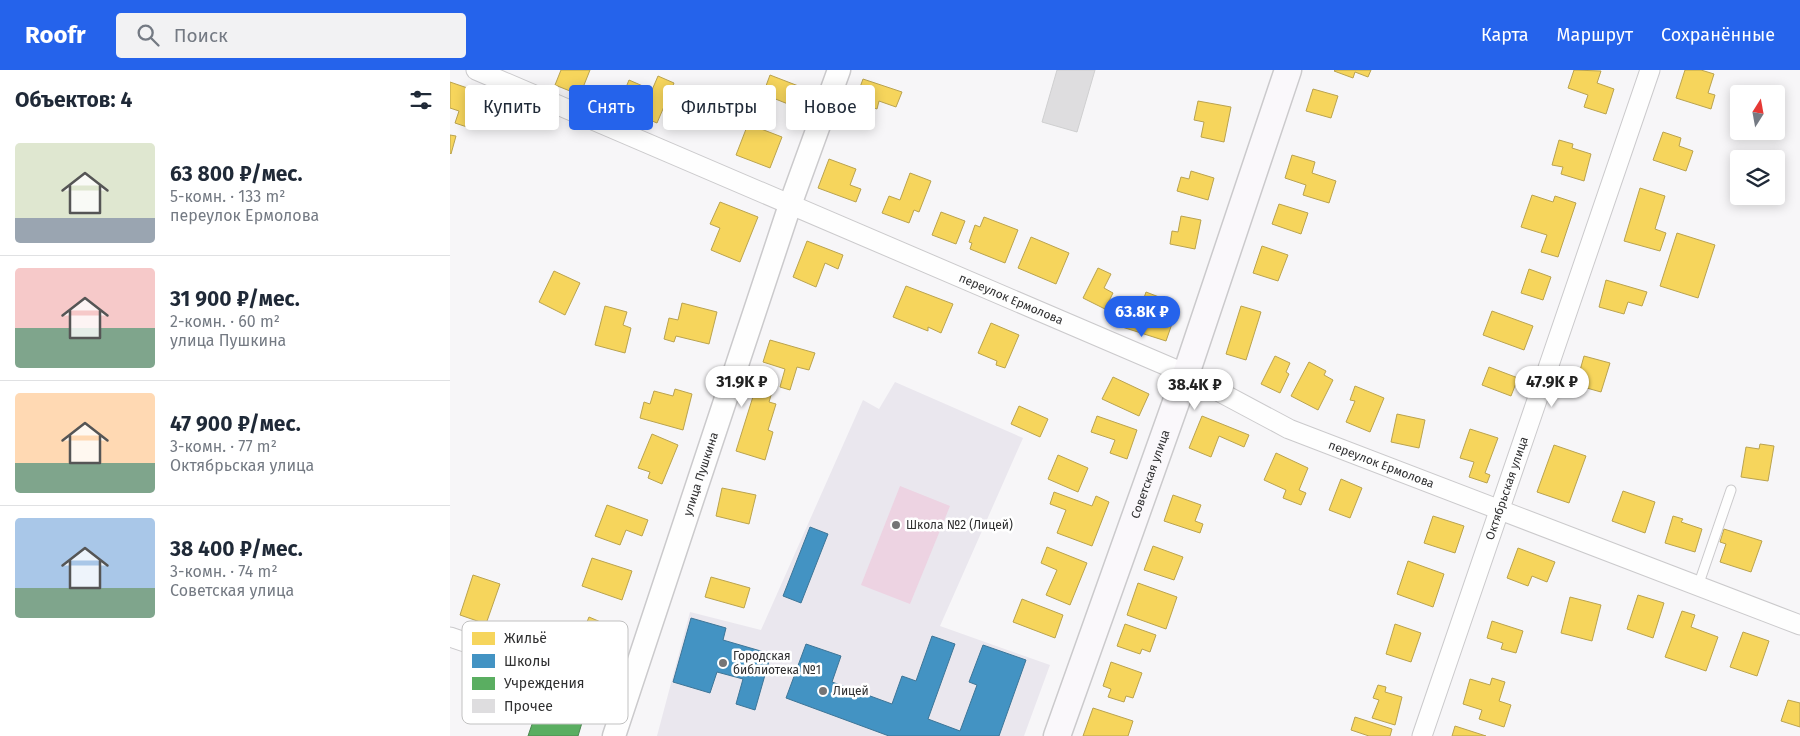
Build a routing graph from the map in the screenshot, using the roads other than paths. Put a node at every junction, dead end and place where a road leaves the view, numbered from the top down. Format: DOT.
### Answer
graph roads {
  1 [pos="476,70"];
  2 [pos="839,70"];
  3 [pos="1288,70"];
  4 [pos="1650,70"];
  5 [pos="790,205"];
  6 [pos="1186,374"];
  7 [pos="1731,490"];
  8 [pos="1500,510"];
  9 [pos="1698,586"];
  10 [pos="1800,625"];
  11 [pos="450,637"];
  12 [pos="462,641"];
  13 [pos="628,691"];
  14 [pos="618,724"];
  15 [pos="614,736"];
  16 [pos="1057,736"];
  17 [pos="1422,736"];
  1 -- 5 [label="street, переулок Ермолова"];
  2 -- 5 [label="street, улица Пушкина"];
  3 -- 6 [label="main road, Советская улица"];
  4 -- 8 [label="street, Октябрьская улица"];
  5 -- 6 [label="street, переулок Ермолова"];
  5 -- 13 [label="street, улица Пушкина"];
  6 -- 8 [label="street, переулок Ермолова"];
  6 -- 16 [label="main road, Советская улица"];
  7 -- 9 [label="lane"];
  8 -- 9 [label="street, переулок Ермолова"];
  8 -- 17 [label="street, Октябрьская улица"];
  9 -- 10 [label="street, переулок Ермолова"];
  11 -- 12 [label="street"];
  14 -- 15 [label="street, улица Пушкина"];
}
